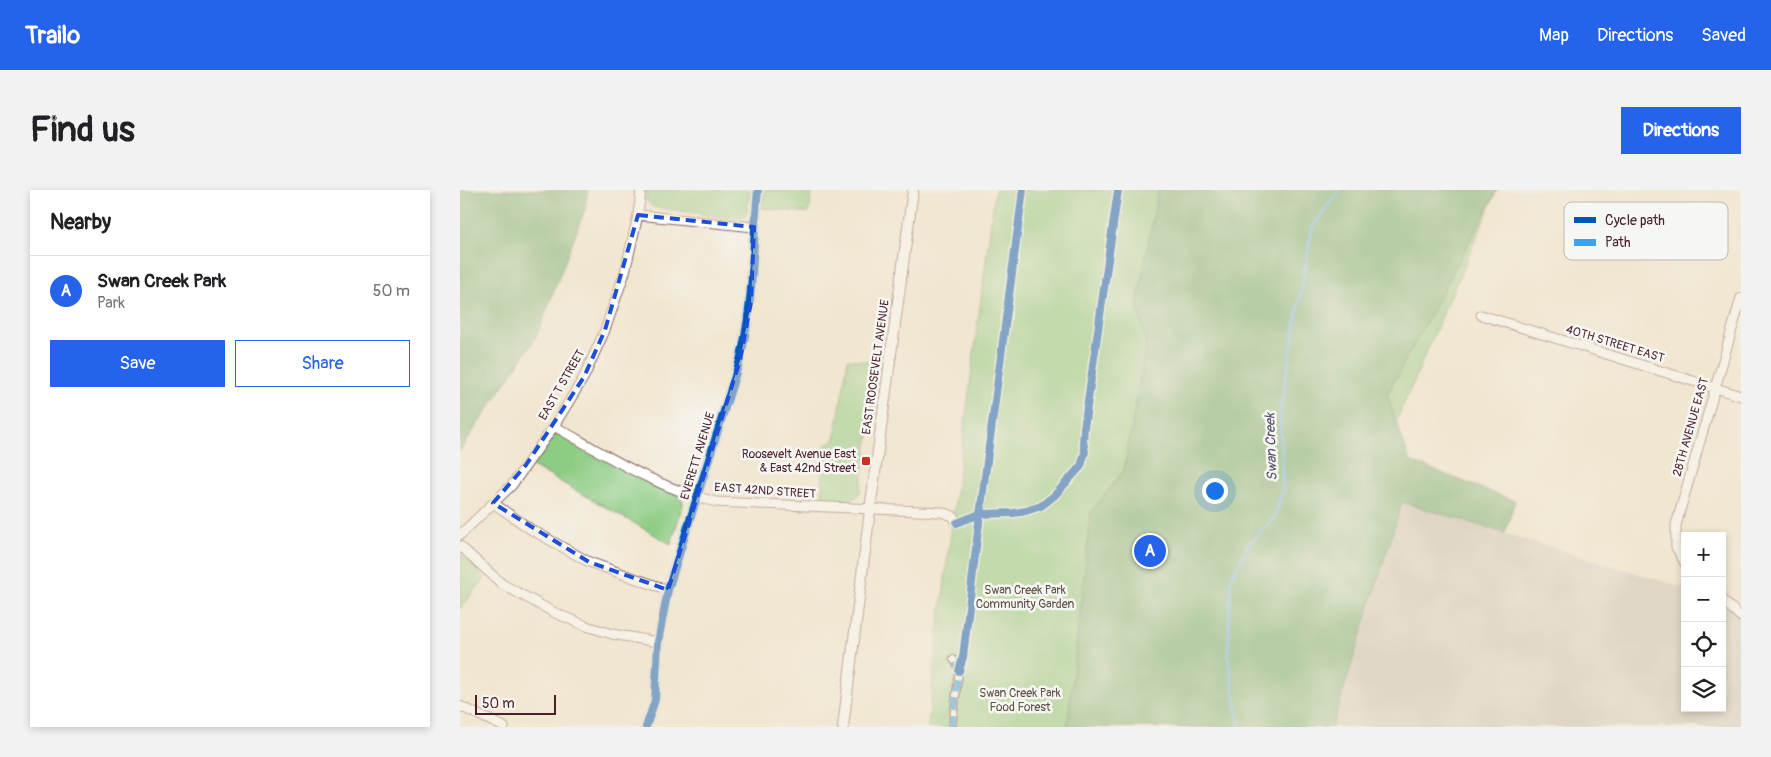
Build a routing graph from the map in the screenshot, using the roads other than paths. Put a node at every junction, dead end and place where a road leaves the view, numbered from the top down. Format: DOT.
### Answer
graph roads {
  1 [pos="641,190"];
  2 [pos="758,190"];
  3 [pos="913,190"];
  4 [pos="638,215"];
  5 [pos="754,227"];
  6 [pos="1741,298"];
  7 [pos="1481,315"];
  8 [pos="1715,388"];
  9 [pos="1741,396"];
  10 [pos="554,426"];
  11 [pos="696,498"];
  12 [pos="493,503"];
  13 [pos="870,510"];
  14 [pos="957,523"];
  15 [pos="460,535"];
  16 [pos="460,546"];
  17 [pos="1681,556"];
  18 [pos="668,590"];
  19 [pos="1726,604"];
  20 [pos="1741,617"];
  21 [pos="658,642"];
  22 [pos="953,659"];
  23 [pos="460,706"];
  24 [pos="504,727"];
  25 [pos="646,727"];
  26 [pos="843,727"];
  27 [pos="952,727"];
  1 -- 4 [label="street, EAST T STREET"];
  2 -- 5 [label="street, EVERETT AVENUE"];
  3 -- 13 [label="street, EAST ROOSEVELT AVENUE"];
  4 -- 5 [label="street"];
  4 -- 10 [label="street, EAST T STREET"];
  5 -- 11 [label="street, EVERETT AVENUE"];
  6 -- 8 [label="street, 28TH AVENUE EAST"];
  7 -- 8 [label="street, 40TH STREET EAST"];
  8 -- 9 [label="street, 40TH STREET EAST"];
  8 -- 17 [label="street, 28TH AVENUE EAST"];
  10 -- 11 [label="street, EAST 42ND STREET"];
  10 -- 12 [label="street, EAST T STREET"];
  11 -- 13 [label="street, EAST 42ND STREET"];
  11 -- 18 [label="street, EVERETT AVENUE"];
  12 -- 15 [label="street, EAST T STREET"];
  12 -- 18 [label="street"];
  13 -- 14 [label="street, EAST 42ND STREET"];
  13 -- 26 [label="street, EAST ROOSEVELT AVENUE"];
  16 -- 21 [label="street"];
  18 -- 21 [label="street, EVERETT AVENUE"];
  19 -- 20 [label="street"];
  21 -- 25 [label="street, EVERETT AVENUE"];
  22 -- 27 [label="street"];
  23 -- 24 [label="street"];
}
